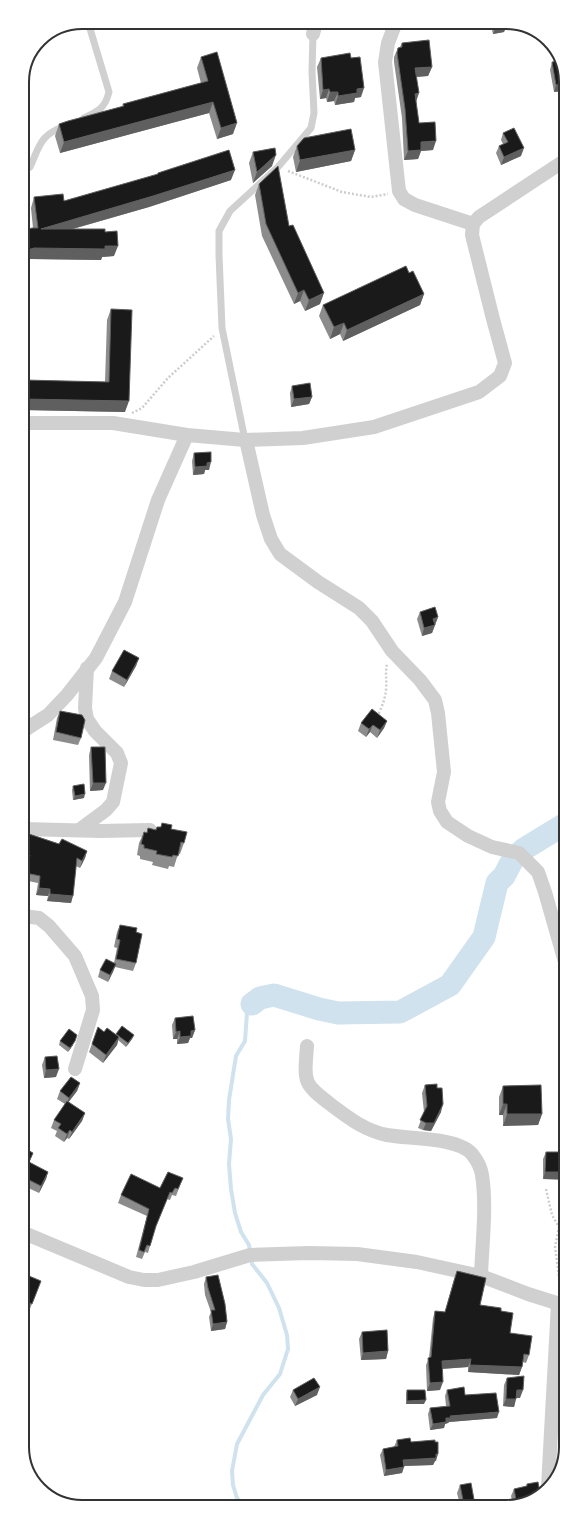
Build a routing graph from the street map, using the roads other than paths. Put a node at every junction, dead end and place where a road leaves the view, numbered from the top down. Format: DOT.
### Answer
graph roads {
  1 [pos="90,29"];
  2 [pos="315,29"];
  3 [pos="393,29"];
  4 [pos="559,164"];
  5 [pos="30,167"];
  6 [pos="473,224"];
  7 [pos="29,423"];
  8 [pos="187,435"];
  9 [pos="246,440"];
  10 [pos="87,668"];
  11 [pos="29,727"];
  12 [pos="29,829"];
  13 [pos="79,830"];
  14 [pos="150,830"];
  15 [pos="29,917"];
  16 [pos="559,941"];
  17 [pos="307,1046"];
  18 [pos="74,1069"];
  19 [pos="29,1235"];
  20 [pos="480,1276"];
  21 [pos="559,1304"];
  22 [pos="559,1344"];
  23 [pos="549,1478"];
  1 -- 5 [label="lane"];
  2 -- 9 [label="lane"];
  3 -- 6 [label="street"];
  4 -- 6 [label="street"];
  6 -- 9 [label="street"];
  7 -- 8 [label="street"];
  8 -- 9 [label="street"];
  8 -- 10 [label="street"];
  9 -- 16 [label="street"];
  10 -- 11 [label="street"];
  10 -- 13 [label="street"];
  12 -- 13 [label="street"];
  13 -- 14 [label="street"];
  15 -- 18 [label="street"];
  17 -- 20 [label="street"];
  19 -- 20 [label="street"];
  20 -- 21 [label="street"];
  22 -- 23 [label="street"];
}
